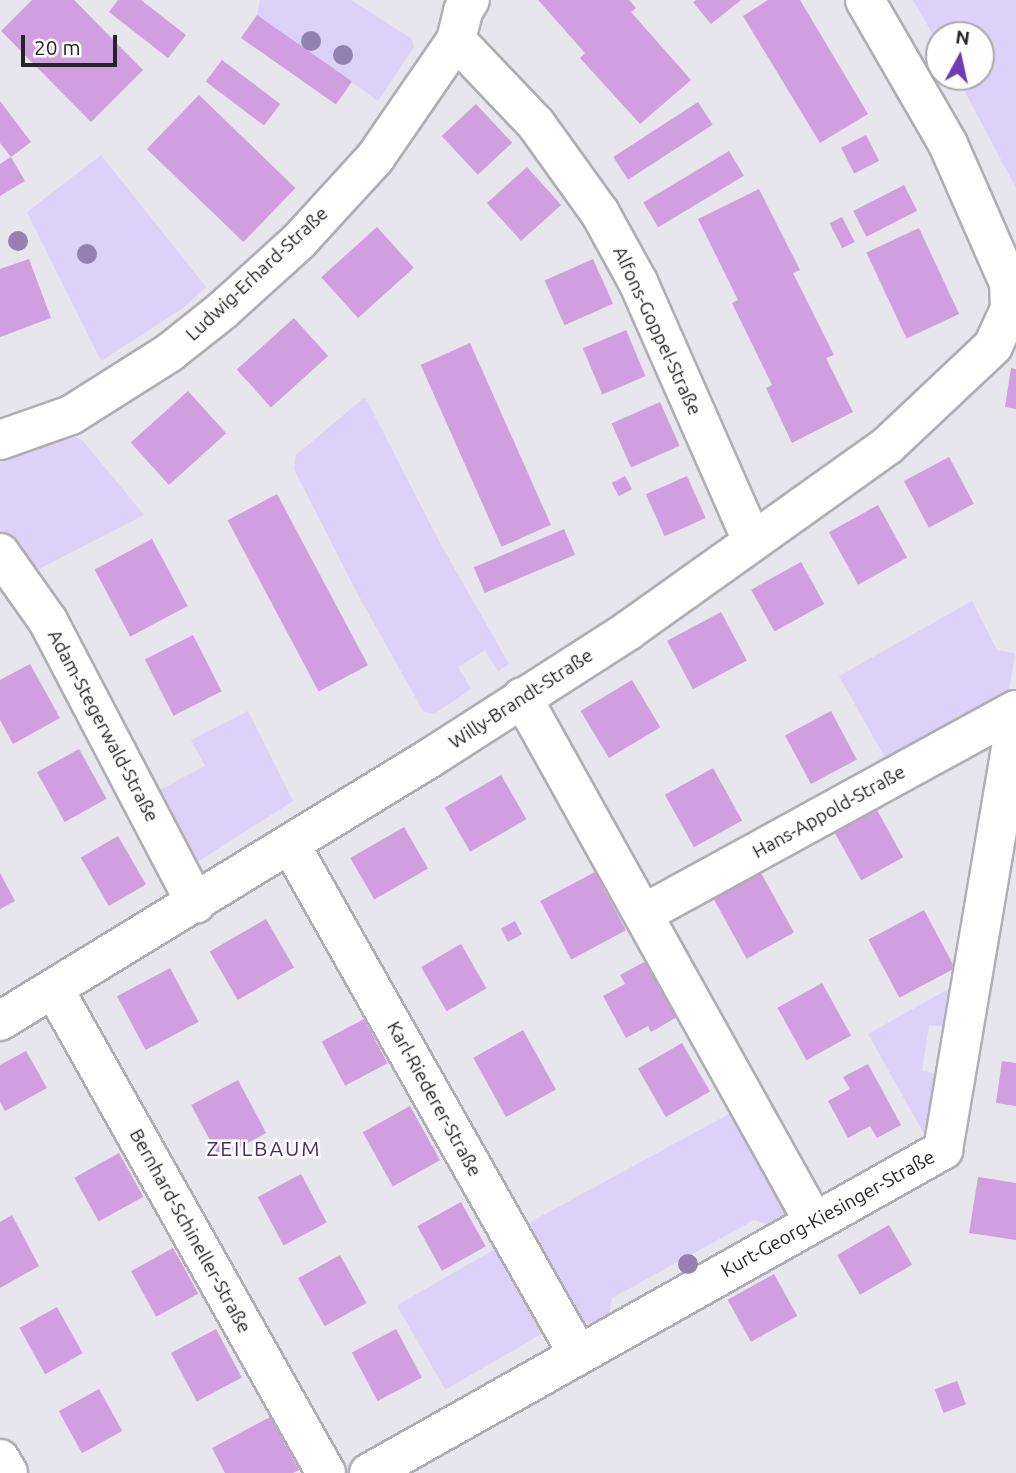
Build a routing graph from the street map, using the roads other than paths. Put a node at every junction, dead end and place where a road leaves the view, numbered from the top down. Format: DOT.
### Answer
graph roads {
  1 [pos="470,0"];
  2 [pos="865,0"];
  3 [pos="456,40"];
  4 [pos="0,440"];
  5 [pos="752,541"];
  6 [pos="0,553"];
  7 [pos="522,697"];
  8 [pos="1016,710"];
  9 [pos="1016,719"];
  10 [pos="290,844"];
  11 [pos="196,904"];
  12 [pos="643,914"];
  13 [pos="54,989"];
  14 [pos="0,1021"];
  15 [pos="814,1222"];
  16 [pos="578,1354"];
  17 [pos="0,1459"];
  18 [pos="8,1473"];
  19 [pos="326,1473"];
  20 [pos="369,1473"];
  1 -- 3 [label="street, Ludwig-Erhard-Straße"];
  2 -- 5 [label="street, Willy-Brandt-Straße"];
  3 -- 4 [label="street, Ludwig-Erhard-Straße"];
  3 -- 5 [label="street, Alfons-Goppel-Straße"];
  5 -- 7 [label="street, Willy-Brandt-Straße"];
  6 -- 11 [label="street, Adam-Stegerwald-Straße"];
  7 -- 10 [label="street, Willy-Brandt-Straße"];
  7 -- 12 [label="street"];
  8 -- 12 [label="street, Hans-Appold-Straße"];
  9 -- 15 [label="street, Kurt-Georg-Kiesinger-Straße"];
  10 -- 11 [label="street, Willy-Brandt-Straße"];
  10 -- 16 [label="street, Karl-Riederer-Straße"];
  11 -- 13 [label="street, Willy-Brandt-Straße"];
  12 -- 15 [label="street"];
  13 -- 14 [label="street, Willy-Brandt-Straße"];
  13 -- 19 [label="street, Bernhard-Schineller-Straße"];
  15 -- 16 [label="street, Kurt-Georg-Kiesinger-Straße"];
  16 -- 20 [label="street, Kurt-Georg-Kiesinger-Straße"];
  17 -- 18 [label="street"];
}
